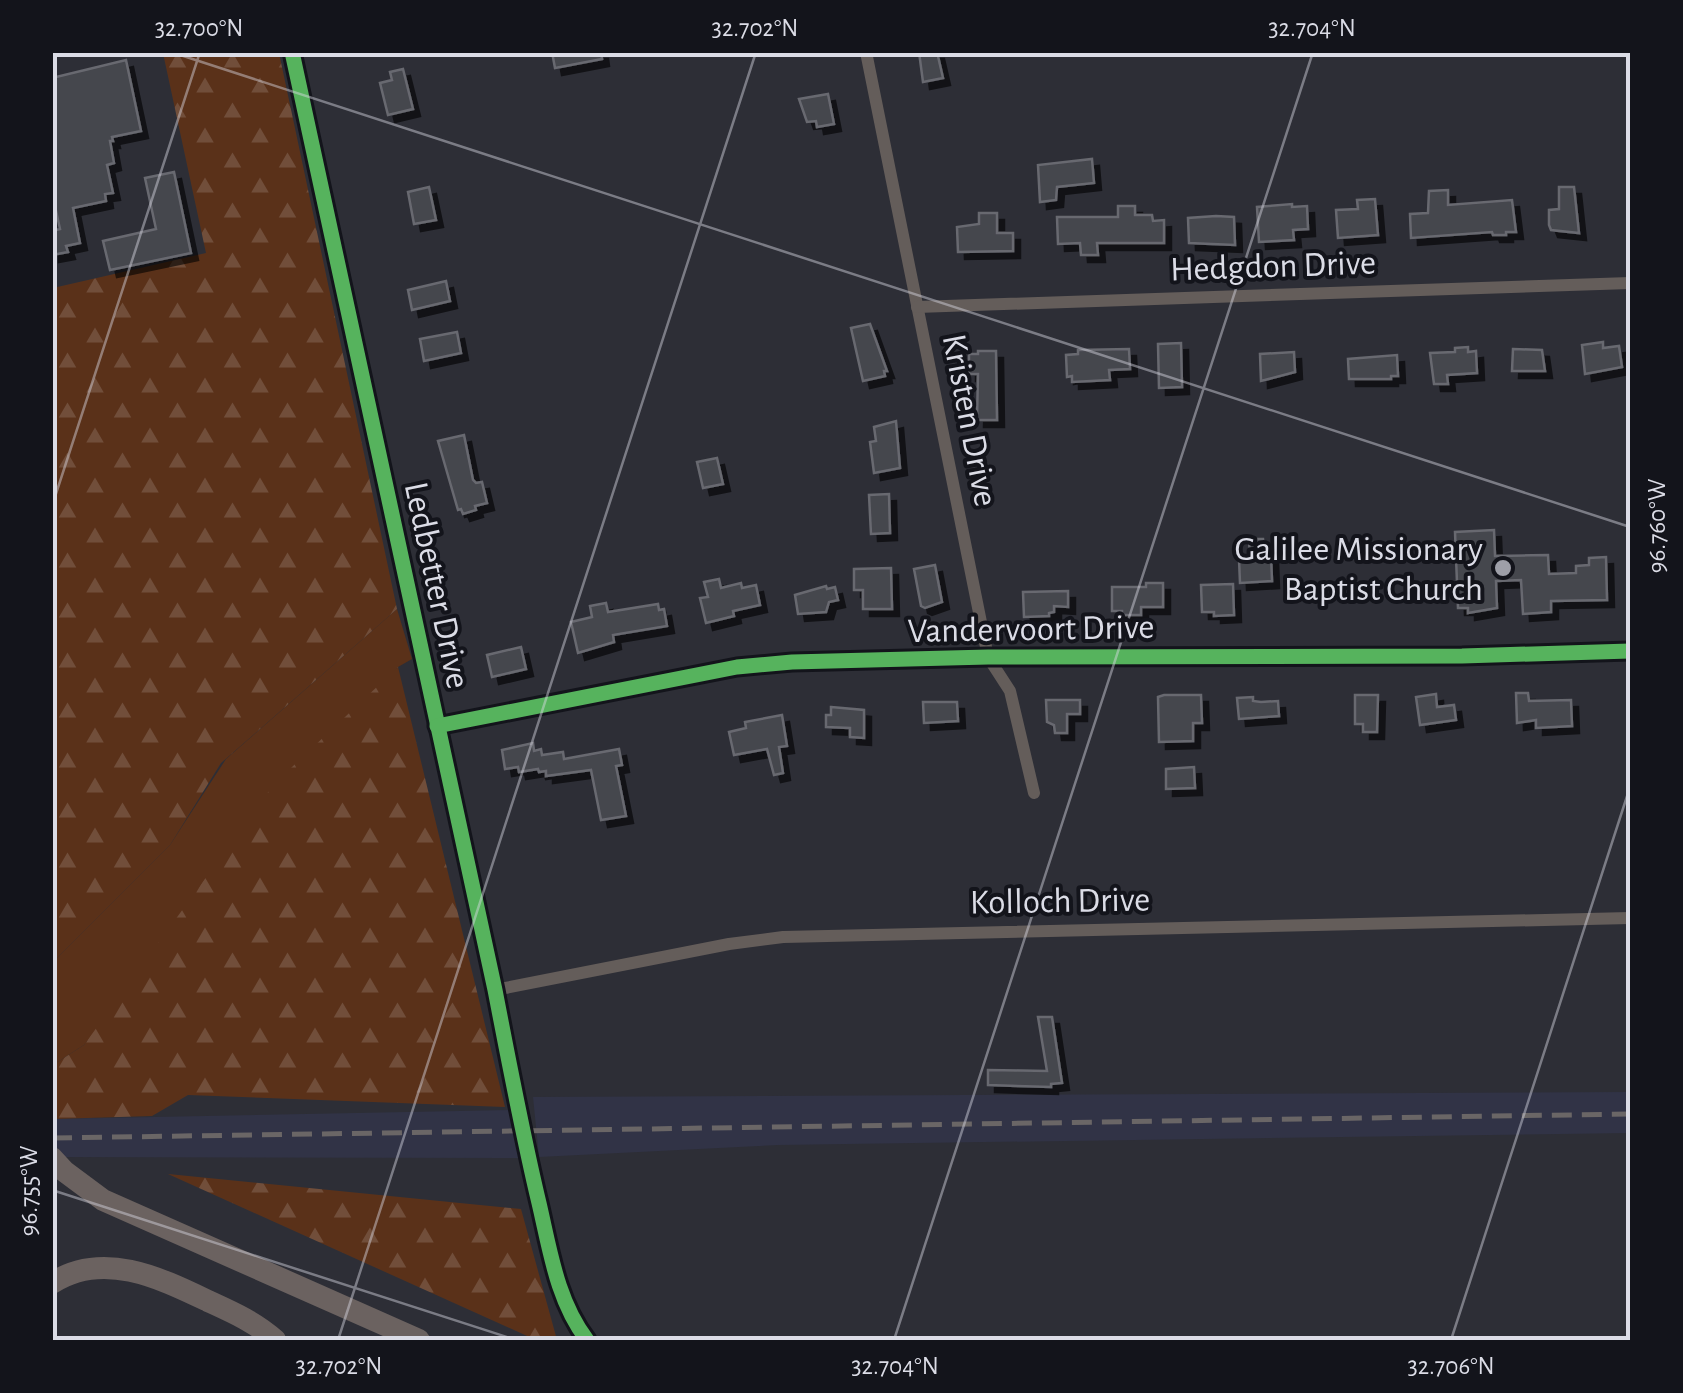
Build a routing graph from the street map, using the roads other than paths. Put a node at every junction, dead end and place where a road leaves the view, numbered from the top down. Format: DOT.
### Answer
graph roads {
  1 [pos="292,52"];
  2 [pos="866,52"];
  3 [pos="1630,283"];
  4 [pos="917,307"];
  5 [pos="1630,651"];
  6 [pos="988,658"];
  7 [pos="437,726"];
  8 [pos="1034,793"];
  9 [pos="1630,918"];
  10 [pos="495,990"];
  11 [pos="52,1158"];
  12 [pos="52,1282"];
  13 [pos="275,1340"];
  14 [pos="419,1340"];
  15 [pos="588,1340"];
  1 -- 7 [label="street, Ledbetter Drive"];
  2 -- 4 [label="street, Kristen Drive"];
  3 -- 4 [label="street, Hedgdon Drive"];
  4 -- 6 [label="street, Kristen Drive"];
  5 -- 6 [label="street, Vandervoort Drive"];
  6 -- 7 [label="street, Vandervoort Drive"];
  6 -- 8 [label="street, Kristen Drive"];
  7 -- 10 [label="street, Ledbetter Drive"];
  9 -- 10 [label="street, Kolloch Drive"];
  10 -- 15 [label="street, Ledbetter Drive"];
  11 -- 14 [label="highway"];
  12 -- 13 [label="highway"];
}
